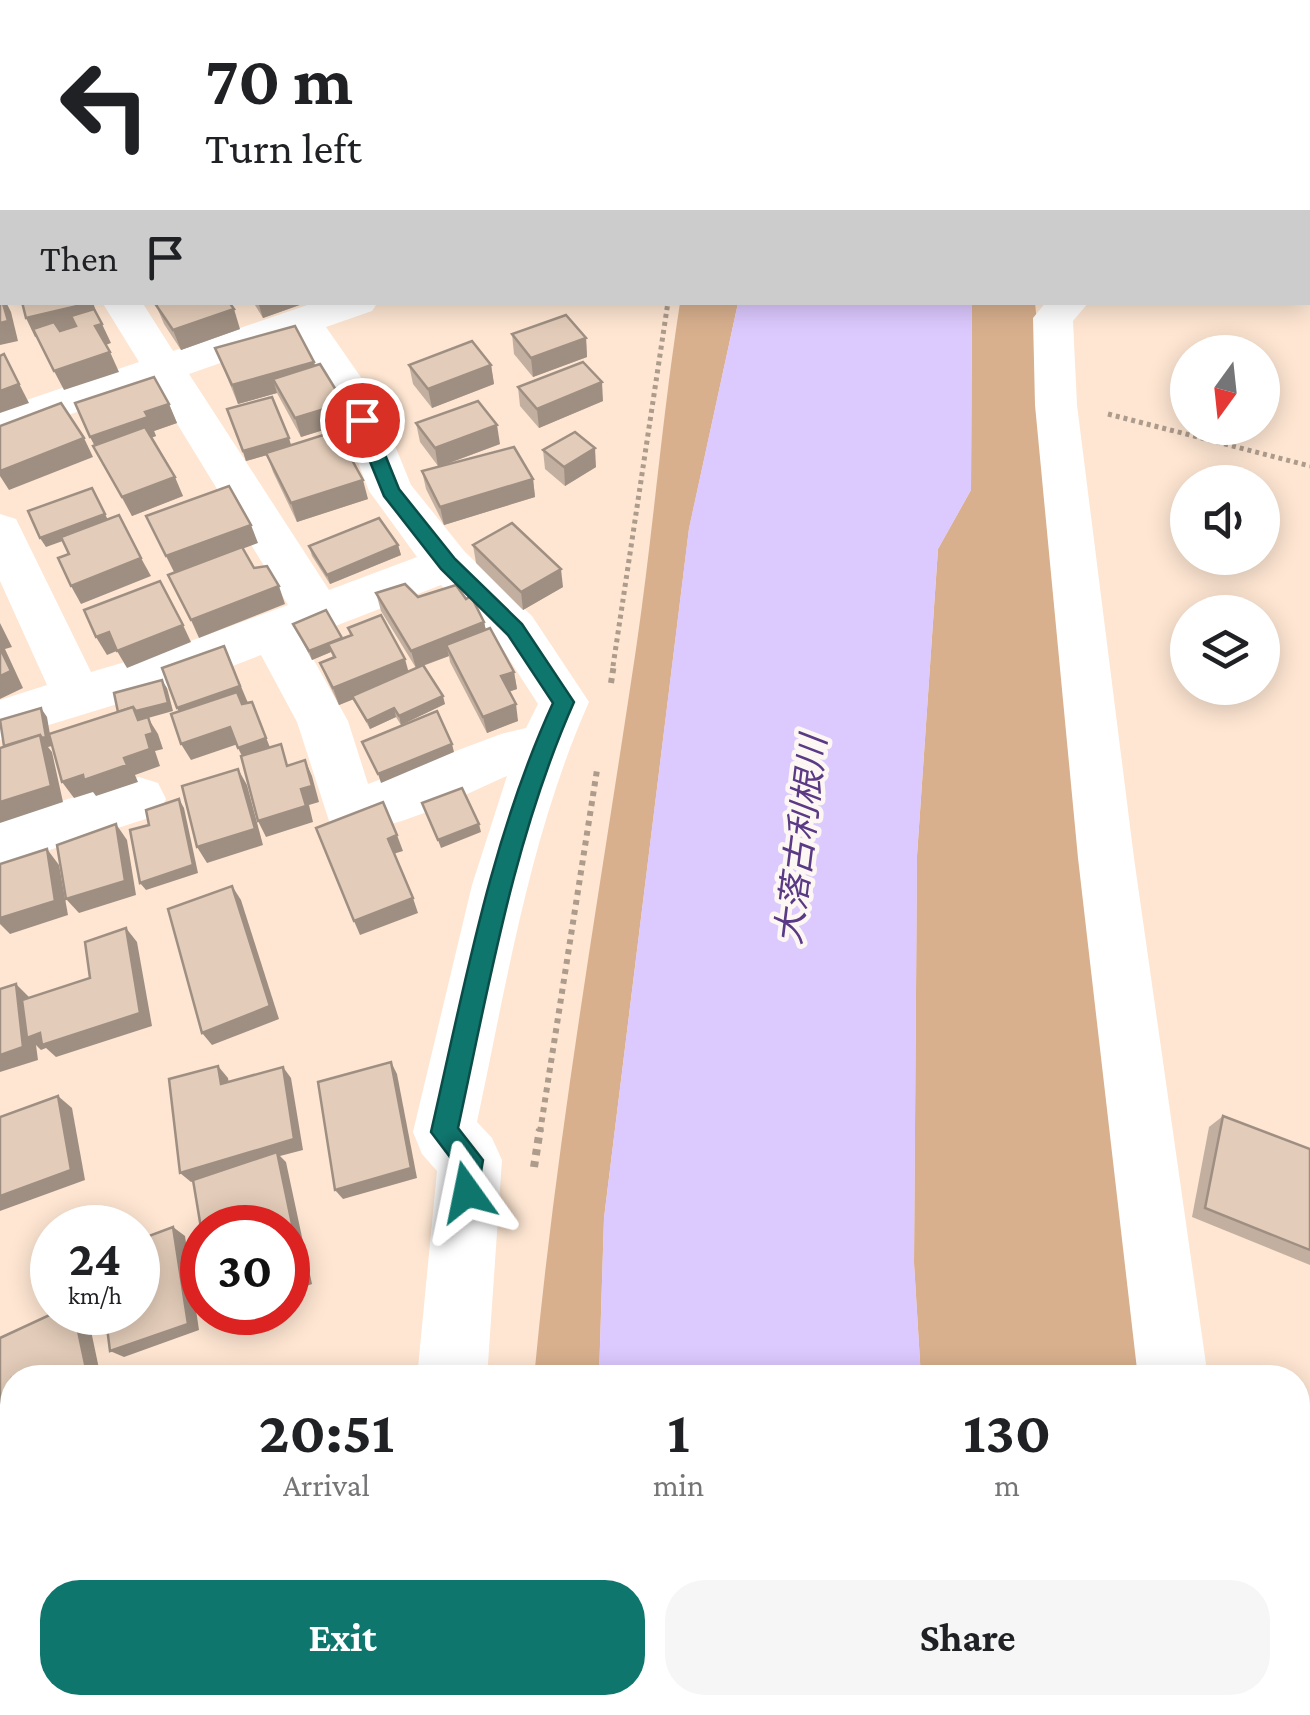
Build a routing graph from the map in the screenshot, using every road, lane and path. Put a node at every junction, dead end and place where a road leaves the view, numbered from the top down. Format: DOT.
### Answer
graph roads {
  1 [pos="124,305"];
  2 [pos="351,305"];
  3 [pos="668,305"];
  4 [pos="1061,310"];
  5 [pos="301,321"];
  6 [pos="162,368"];
  7 [pos="1056,405"];
  8 [pos="0,424"];
  9 [pos="1310,466"];
  10 [pos="0,532"];
  11 [pos="448,564"];
  12 [pos="295,622"];
  13 [pos="609,697"];
  14 [pos="78,698"];
  15 [pos="0,720"];
  16 [pos="542,750"];
  17 [pos="600,754"];
  18 [pos="139,798"];
  19 [pos="0,844"];
  20 [pos="532,1185"];
  21 [pos="438,1365"];
  22 [pos="1171,1365"];
  1 -- 6 [label="street"];
  2 -- 5 [label="street"];
  3 -- 13 [label="path"];
  4 -- 7 [label="street"];
  5 -- 6 [label="street"];
  5 -- 11 [label="street"];
  6 -- 8 [label="street"];
  6 -- 12 [label="street"];
  7 -- 9 [label="path"];
  7 -- 22 [label="street"];
  10 -- 14 [label="street"];
  11 -- 12 [label="street"];
  11 -- 16 [label="street"];
  12 -- 14 [label="street"];
  12 -- 16 [label="street"];
  14 -- 15 [label="street"];
  16 -- 21 [label="street"];
  17 -- 20 [label="path"];
  18 -- 19 [label="street"];
}
